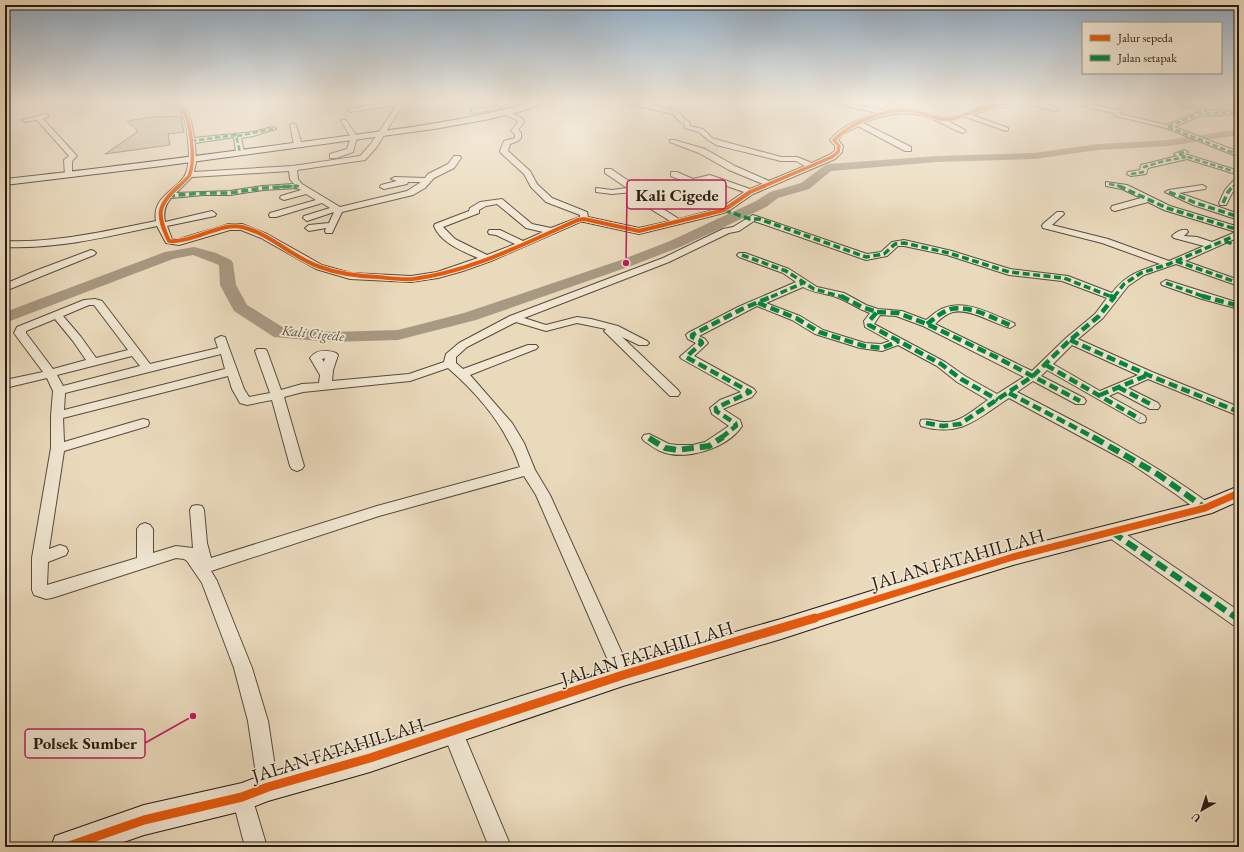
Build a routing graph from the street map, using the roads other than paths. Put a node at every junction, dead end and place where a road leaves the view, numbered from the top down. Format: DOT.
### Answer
graph roads {
  1 [pos="59,141"];
  2 [pos="191,141"];
  3 [pos="238,141"];
  4 [pos="297,141"];
  5 [pos="328,141"];
  6 [pos="353,141"];
  7 [pos="376,141"];
  8 [pos="514,141"];
  9 [pos="672,141"];
  10 [pos="714,141"];
  11 [pos="835,141"];
  12 [pos="892,141"];
  13 [pos="1201,141"];
  14 [pos="298,145"];
  15 [pos="908,149"];
  16 [pos="240,152"];
  17 [pos="1236,154"];
  18 [pos="193,158"];
  19 [pos="457,158"];
  20 [pos="334,161"];
  21 [pos="810,165"];
  22 [pos="293,168"];
  23 [pos="684,169"];
  24 [pos="608,171"];
  25 [pos="1239,173"];
  26 [pos="1131,174"];
  27 [pos="69,175"];
  28 [pos="189,175"];
  29 [pos="395,179"];
  30 [pos="416,179"];
  31 [pos="428,180"];
  32 [pos="1239,180"];
  33 [pos="5,182"];
  34 [pos="770,184"];
  35 [pos="1109,184"];
  36 [pos="299,186"];
  37 [pos="384,187"];
  38 [pos="1202,187"];
  39 [pos="636,189"];
  40 [pos="598,190"];
  41 [pos="307,191"];
  42 [pos="750,192"];
  43 [pos="1163,193"];
  44 [pos="168,196"];
  45 [pos="284,198"];
  46 [pos="1146,198"];
  47 [pos="324,200"];
  48 [pos="1221,207"];
  49 [pos="1115,208"];
  50 [pos="337,209"];
  51 [pos="726,210"];
  52 [pos="212,214"];
  53 [pos="1060,214"];
  54 [pos="1239,217"];
  55 [pos="307,218"];
  56 [pos="747,218"];
  57 [pos="584,219"];
  58 [pos="1204,220"];
  59 [pos="677,221"];
  60 [pos="284,222"];
  61 [pos="160,224"];
  62 [pos="309,228"];
  63 [pos="1239,230"];
  64 [pos="551,231"];
  65 [pos="492,232"];
  66 [pos="1184,232"];
  67 [pos="1239,234"];
  68 [pos="1225,241"];
  69 [pos="5,244"];
  70 [pos="523,244"];
  71 [pos="1213,246"];
  72 [pos="1239,247"];
  73 [pos="91,253"];
  74 [pos="742,254"];
  75 [pos="488,259"];
  76 [pos="1172,263"];
  77 [pos="803,283"];
  78 [pos="1166,283"];
  79 [pos="1239,283"];
  80 [pos="5,288"];
  81 [pos="1113,297"];
  82 [pos="758,303"];
  83 [pos="1239,306"];
  84 [pos="877,312"];
  85 [pos="58,315"];
  86 [pos="514,318"];
  87 [pos="603,324"];
  88 [pos="928,324"];
  89 [pos="1010,325"];
  90 [pos="1070,340"];
  91 [pos="899,341"];
  92 [pos="643,343"];
  93 [pos="532,347"];
  94 [pos="261,351"];
  95 [pos="136,352"];
  96 [pos="92,361"];
  97 [pos="450,364"];
  98 [pos="1046,365"];
  99 [pos="147,368"];
  100 [pos="232,371"];
  101 [pos="51,374"];
  102 [pos="461,374"];
  103 [pos="1148,375"];
  104 [pos="1033,376"];
  105 [pos="5,384"];
  106 [pos="1118,387"];
  107 [pos="59,391"];
  108 [pos="674,393"];
  109 [pos="277,395"];
  110 [pos="1100,395"];
  111 [pos="1004,397"];
  112 [pos="1080,401"];
  113 [pos="1154,406"];
  114 [pos="1239,412"];
  115 [pos="57,416"];
  116 [pos="1140,418"];
  117 [pos="143,423"];
  118 [pos="926,423"];
  119 [pos="649,438"];
  120 [pos="58,448"];
  121 [pos="296,466"];
  122 [pos="528,470"];
  123 [pos="1239,493"];
  124 [pos="1205,508"];
  125 [pos="197,510"];
  126 [pos="145,529"];
  127 [pos="1112,532"];
  128 [pos="60,551"];
  129 [pos="40,558"];
  130 [pos="145,562"];
  131 [pos="203,567"];
  132 [pos="1239,620"];
  133 [pos="624,675"];
  134 [pos="452,730"];
  135 [pos="268,787"];
  136 [pos="242,796"];
  137 [pos="66,847"];
  138 [pos="256,847"];
  139 [pos="500,847"];
  1 -- 27 [label="street"];
  2 -- 18 [label="street"];
  3 -- 16 [label="street"];
  4 -- 14 [label="street"];
  5 -- 14 [label="street"];
  6 -- 20 [label="street"];
  7 -- 20 [label="street"];
  8 -- 57 [label="street"];
  9 -- 34 [label="street"];
  10 -- 21 [label="street"];
  11 -- 21 [label="street"];
  12 -- 15 [label="street"];
  13 -- 17 [label="street"];
  14 -- 16 [label="street"];
  16 -- 18 [label="street"];
  18 -- 27 [label="street"];
  18 -- 28 [label="street"];
  19 -- 31 [label="street"];
  20 -- 22 [label="street"];
  21 -- 34 [label="street"];
  22 -- 28 [label="street"];
  22 -- 36 [label="street"];
  23 -- 42 [label="street"];
  24 -- 39 [label="street"];
  25 -- 26 [label="street"];
  27 -- 33 [label="street"];
  28 -- 44 [label="street"];
  29 -- 30 [label="street"];
  30 -- 31 [label="street"];
  30 -- 37 [label="street"];
  31 -- 50 [label="street"];
  32 -- 48 [label="street"];
  34 -- 42 [label="street"];
  35 -- 46 [label="street"];
  36 -- 41 [label="street"];
  36 -- 44 [label="street"];
  38 -- 43 [label="street"];
  39 -- 40 [label="street"];
  39 -- 59 [label="street"];
  41 -- 45 [label="street"];
  41 -- 47 [label="street"];
  42 -- 51 [label="street"];
  43 -- 46 [label="street"];
  43 -- 48 [label="street"];
  44 -- 61 [label="street"];
  46 -- 49 [label="street"];
  46 -- 58 [label="street"];
  47 -- 50 [label="street"];
  47 -- 60 [label="street"];
  48 -- 54 [label="street"];
  48 -- 58 [label="street"];
  50 -- 55 [label="street"];
  50 -- 62 [label="street"];
  51 -- 56 [label="street"];
  51 -- 59 [label="street"];
  52 -- 61 [label="street"];
  53 -- 76 [label="street"];
  56 -- 81 [label="street"];
  56 -- 86 [label="street"];
  57 -- 59 [label="street"];
  57 -- 64 [label="street"];
  58 -- 63 [label="street"];
  61 -- 69 [label="street"];
  61 -- 75 [label="street"];
  64 -- 70 [label="street"];
  64 -- 75 [label="street"];
  65 -- 70 [label="street"];
  66 -- 71 [label="street"];
  67 -- 68 [label="street"];
  68 -- 71 [label="street"];
  68 -- 72 [label="street"];
  70 -- 75 [label="street"];
  71 -- 76 [label="street"];
  73 -- 80 [label="street"];
  74 -- 77 [label="street"];
  76 -- 79 [label="street"];
  76 -- 81 [label="street"];
  77 -- 82 [label="street"];
  77 -- 84 [label="street"];
  78 -- 83 [label="street"];
  81 -- 90 [label="street"];
  82 -- 91 [label="street"];
  82 -- 119 [label="street"];
  84 -- 88 [label="street"];
  84 -- 91 [label="street"];
  85 -- 95 [label="street"];
  85 -- 96 [label="street"];
  85 -- 101 [label="street"];
  86 -- 87 [label="street"];
  86 -- 97 [label="street"];
  87 -- 92 [label="street"];
  87 -- 108 [label="street"];
  88 -- 89 [label="street"];
  88 -- 104 [label="street"];
  90 -- 98 [label="street"];
  90 -- 103 [label="street"];
  91 -- 111 [label="street"];
  93 -- 102 [label="street"];
  94 -- 109 [label="street"];
  95 -- 96 [label="street"];
  95 -- 99 [label="street"];
  96 -- 101 [label="street"];
  97 -- 102 [label="street"];
  97 -- 109 [label="street"];
  98 -- 104 [label="street"];
  98 -- 110 [label="street"];
  99 -- 100 [label="street"];
  99 -- 107 [label="street"];
  100 -- 109 [label="street"];
  100 -- 115 [label="street"];
  101 -- 105 [label="street"];
  101 -- 107 [label="street"];
  102 -- 122 [label="street"];
  103 -- 106 [label="street"];
  103 -- 114 [label="street"];
  104 -- 111 [label="street"];
  104 -- 112 [label="street"];
  106 -- 110 [label="street"];
  106 -- 113 [label="street"];
  107 -- 115 [label="street"];
  109 -- 121 [label="street"];
  110 -- 116 [label="street"];
  111 -- 118 [label="street"];
  111 -- 124 [label="street"];
  115 -- 120 [label="street"];
  117 -- 120 [label="street"];
  120 -- 129 [label="street"];
  122 -- 131 [label="street"];
  122 -- 133 [label="street"];
  123 -- 124 [label="street, JALAN FATAHILLAH"];
  124 -- 127 [label="street, JALAN FATAHILLAH"];
  125 -- 131 [label="street"];
  126 -- 130 [label="street"];
  127 -- 132 [label="street"];
  127 -- 133 [label="street, JALAN FATAHILLAH"];
  128 -- 129 [label="street"];
  129 -- 130 [label="street"];
  130 -- 131 [label="street"];
  131 -- 135 [label="street"];
  133 -- 134 [label="street, JALAN FATAHILLAH"];
  134 -- 135 [label="street, JALAN FATAHILLAH"];
  134 -- 139 [label="street"];
  135 -- 136 [label="street, JALAN FATAHILLAH"];
  136 -- 137 [label="street, JALAN FATAHILLAH"];
  136 -- 138 [label="street"];
}
